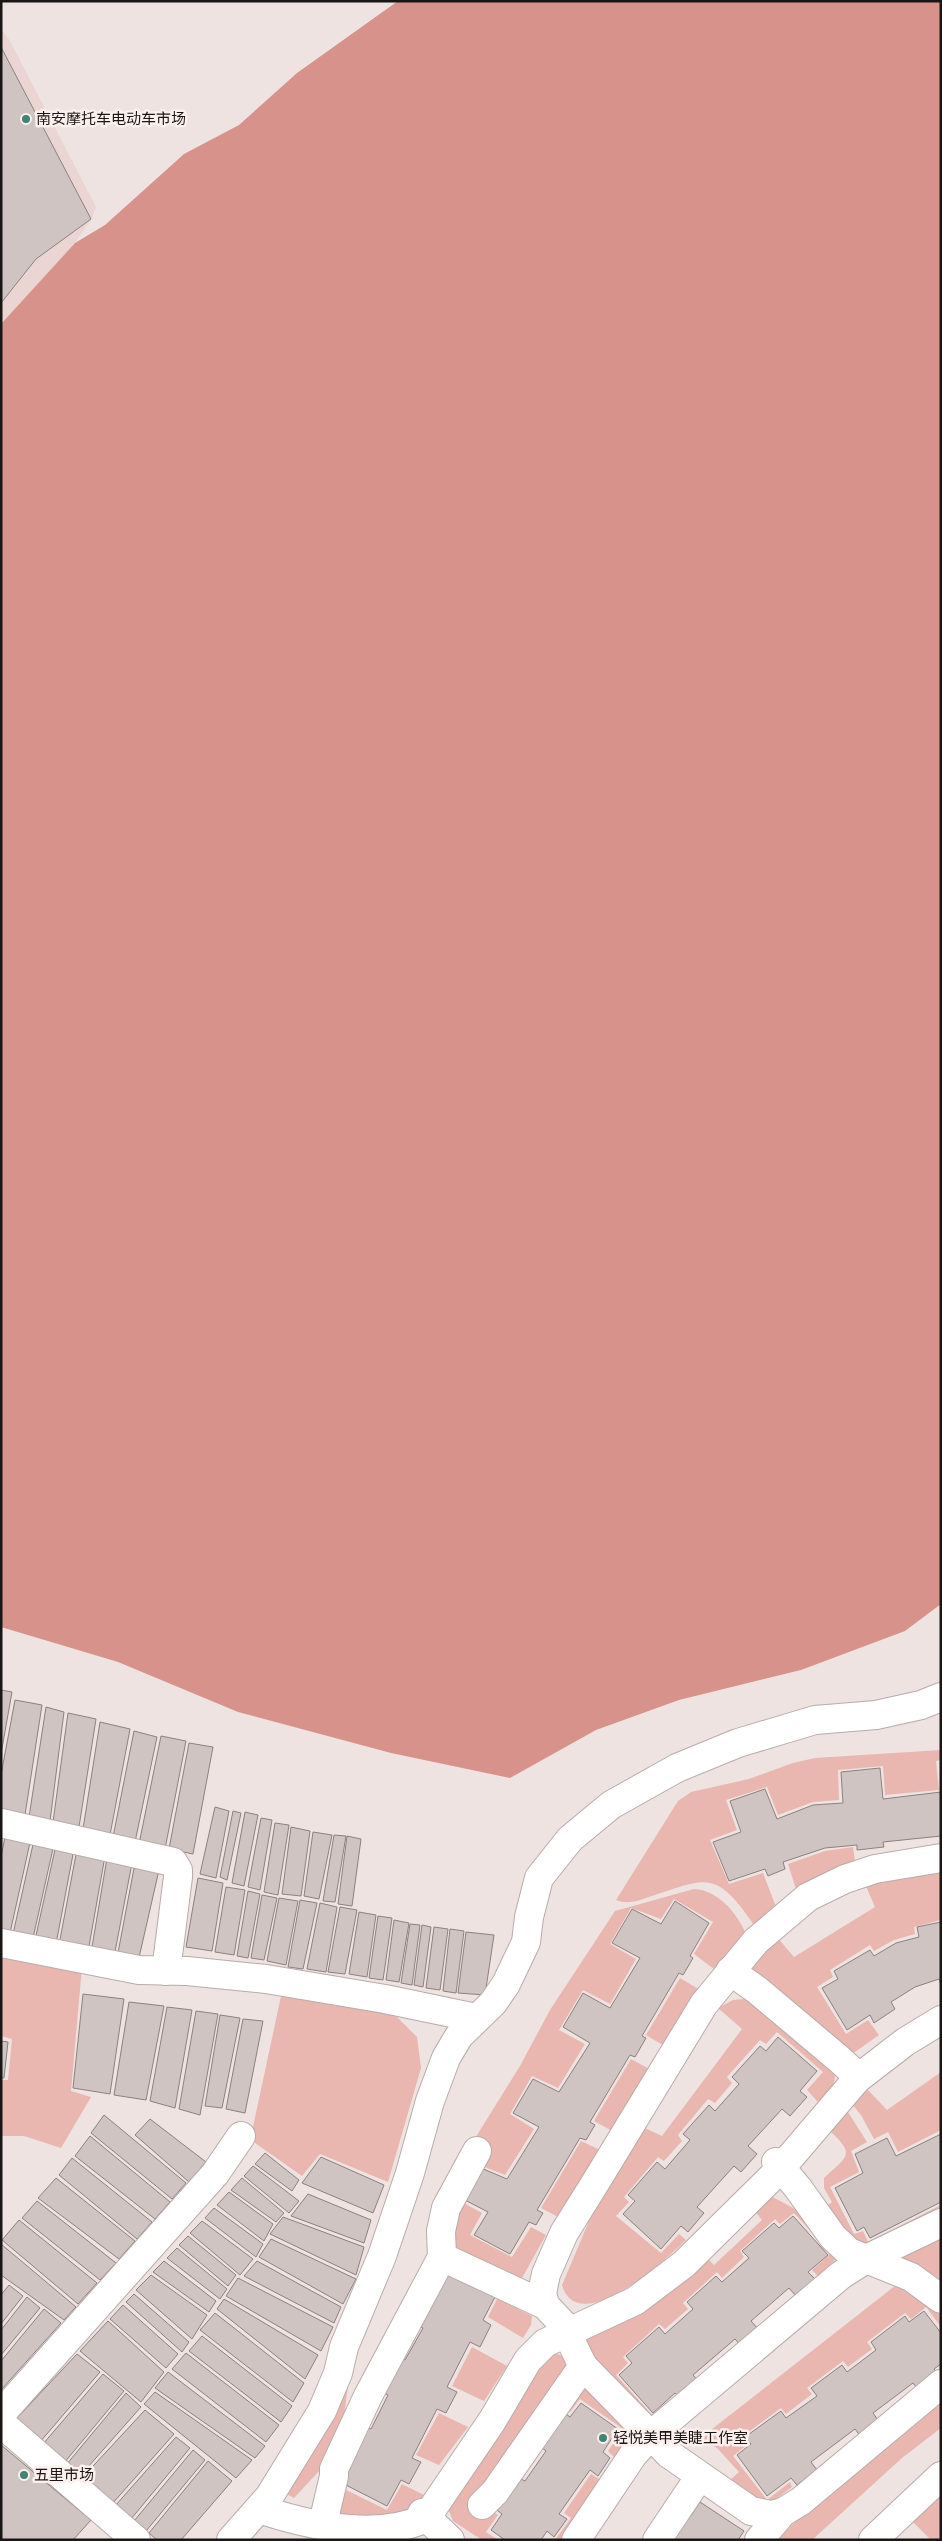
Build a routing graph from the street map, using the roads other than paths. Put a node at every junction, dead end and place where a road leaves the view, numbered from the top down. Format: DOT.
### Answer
graph roads {
  1 [pos="941,1697"];
  2 [pos="1,1823"];
  3 [pos="941,1858"];
  4 [pos="1,1944"];
  5 [pos="166,1971"];
  6 [pos="730,1971"];
  7 [pos="941,2006"];
  8 [pos="476,2018"];
  9 [pos="941,2020"];
  10 [pos="854,2075"];
  11 [pos="241,2136"];
  12 [pos="477,2151"];
  13 [pos="778,2165"];
  14 [pos="941,2223"];
  15 [pos="442,2257"];
  16 [pos="866,2259"];
  17 [pos="941,2299"];
  18 [pos="558,2320"];
  19 [pos="583,2366"];
  20 [pos="941,2384"];
  21 [pos="1,2414"];
  22 [pos="1,2423"];
  23 [pos="651,2435"];
  24 [pos="700,2476"];
  25 [pos="941,2476"];
  26 [pos="264,2503"];
  27 [pos="482,2506"];
  28 [pos="783,2512"];
  29 [pos="424,2515"];
  30 [pos="324,2519"];
  31 [pos="119,2535"];
  32 [pos="231,2540"];
  33 [pos="450,2540"];
  34 [pos="576,2540"];
  35 [pos="657,2540"];
  36 [pos="759,2540"];
  37 [pos="873,2540"];
  1 -- 8 [label="street"];
  2 -- 5 [label="street"];
  3 -- 6 [label="street"];
  4 -- 5 [label="street"];
  5 -- 8 [label="street"];
  6 -- 10 [label="street"];
  6 -- 18 [label="street"];
  7 -- 10 [label="street"];
  8 -- 26 [label="street"];
  9 -- 10 [label="street"];
  10 -- 13 [label="street"];
  11 -- 21 [label="street"];
  12 -- 15 [label="street"];
  13 -- 16 [label="street"];
  13 -- 18 [label="street"];
  14 -- 16 [label="street"];
  15 -- 18 [label="street"];
  15 -- 30 [label="street"];
  16 -- 17 [label="street"];
  16 -- 23 [label="street"];
  18 -- 19 [label="street"];
  18 -- 29 [label="street"];
  19 -- 23 [label="street"];
  19 -- 27 [label="street"];
  20 -- 28 [label="street"];
  22 -- 31 [label="street"];
  23 -- 24 [label="street"];
  23 -- 34 [label="street"];
  24 -- 28 [label="street"];
  24 -- 35 [label="street"];
  25 -- 37 [label="street"];
  26 -- 29 [label="street"];
  26 -- 30 [label="street"];
  26 -- 32 [label="street"];
  28 -- 36 [label="street"];
  29 -- 30 [label="street"];
  29 -- 33 [label="street"];
}
